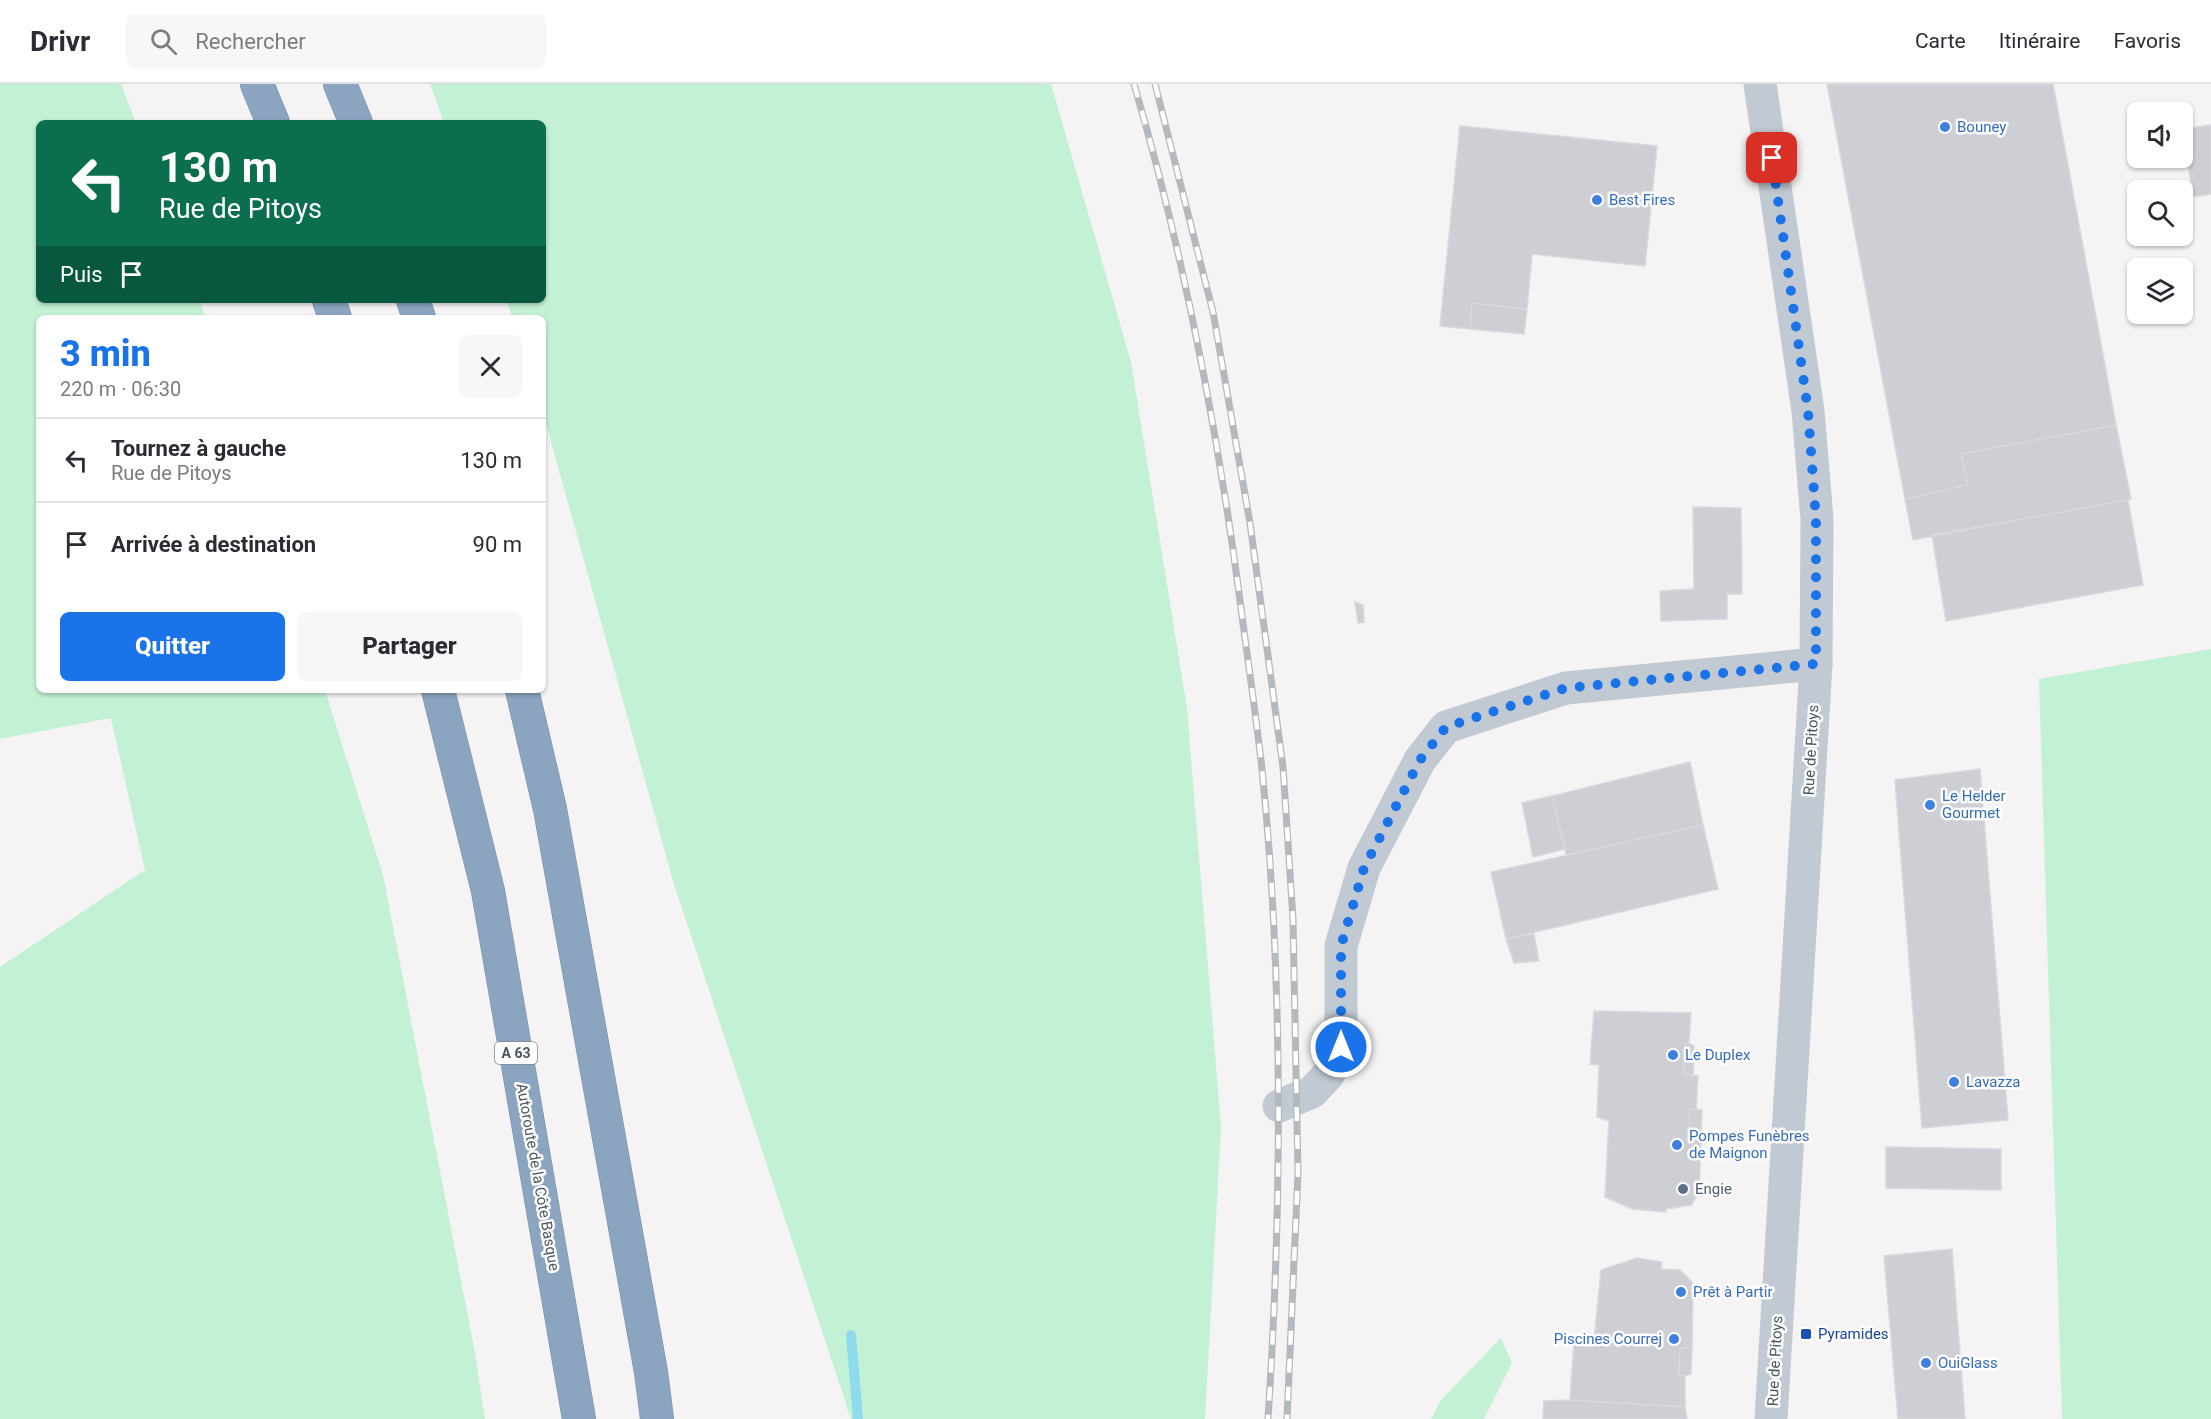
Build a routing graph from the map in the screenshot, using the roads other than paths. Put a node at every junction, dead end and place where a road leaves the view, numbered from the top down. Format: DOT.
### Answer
graph roads {
  1 [pos="257,84"];
  2 [pos="340,84"];
  3 [pos="1760,84"];
  4 [pos="272,120"];
  5 [pos="355,120"];
  6 [pos="1816,664"];
  7 [pos="439,693"];
  8 [pos="523,693"];
  9 [pos="1279,1106"];
  10 [pos="579,1419"];
  11 [pos="657,1419"];
  12 [pos="1771,1419"];
  1 -- 4 [label="highway"];
  2 -- 5 [label="highway"];
  3 -- 6 [label="street, Rue de Pitoys"];
  6 -- 9 [label="street"];
  6 -- 12 [label="street, Rue de Pitoys"];
  7 -- 10 [label="highway, Autoroute de la Côte Basque / A 63"];
  8 -- 11 [label="highway"];
}
